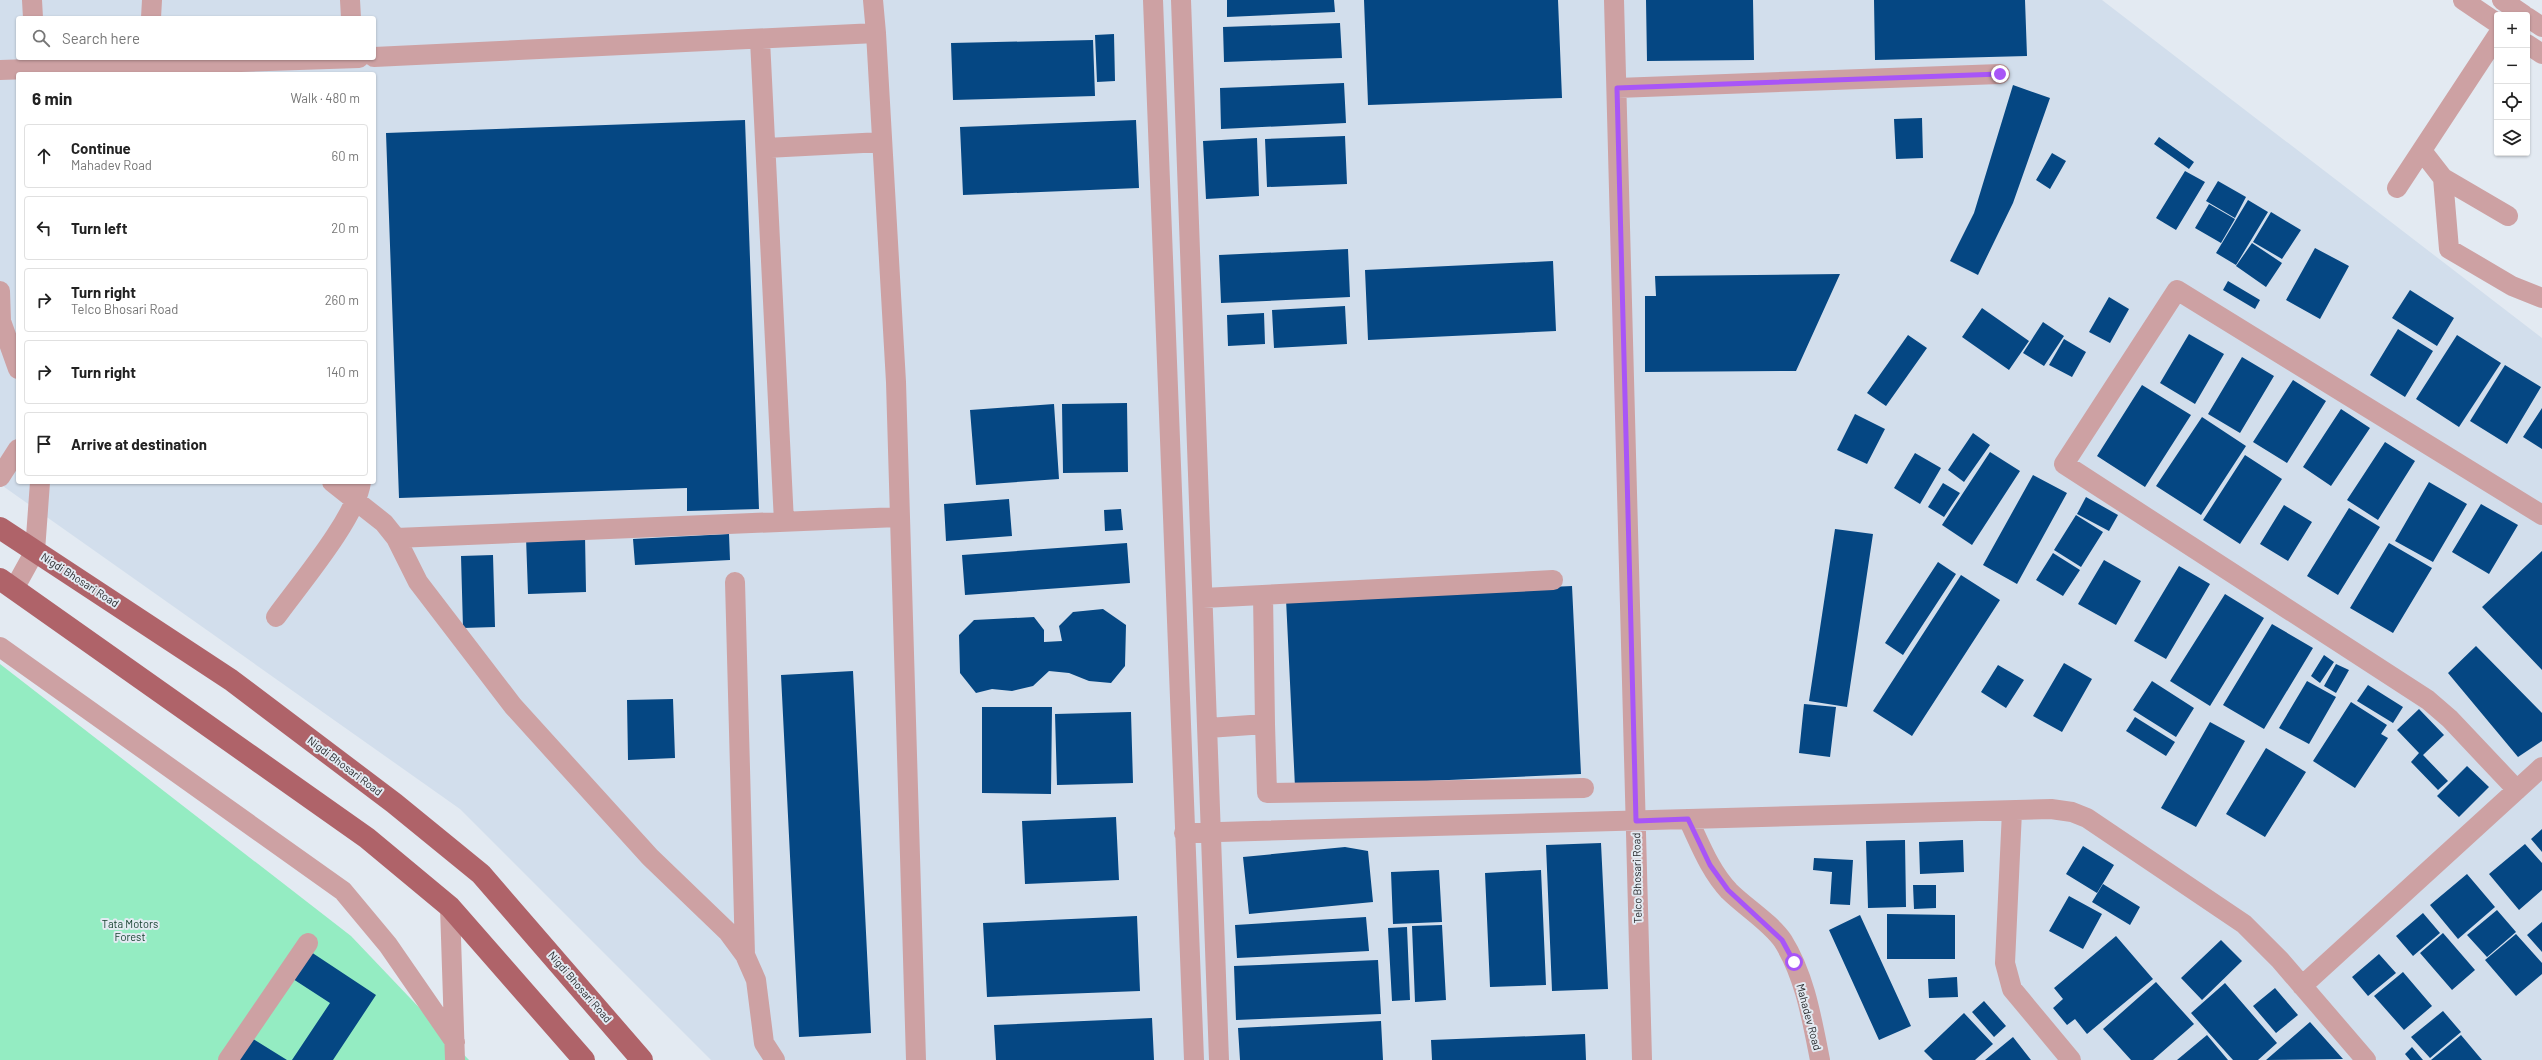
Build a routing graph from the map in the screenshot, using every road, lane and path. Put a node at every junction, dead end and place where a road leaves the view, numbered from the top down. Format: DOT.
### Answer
graph roads {
  1 [pos="32,0"];
  2 [pos="152,0"];
  3 [pos="350,0"];
  4 [pos="873,0"];
  5 [pos="1153,0"];
  6 [pos="1181,0"];
  7 [pos="1614,0"];
  8 [pos="2463,0"];
  9 [pos="2502,0"];
  10 [pos="2520,12"];
  11 [pos="33,16"];
  12 [pos="151,16"];
  13 [pos="351,16"];
  14 [pos="2530,19"];
  15 [pos="2494,21"];
  16 [pos="2542,27"];
  17 [pos="876,33"];
  18 [pos="760,40"];
  19 [pos="2494,41"];
  20 [pos="2530,46"];
  21 [pos="2542,54"];
  22 [pos="376,57"];
  23 [pos="302,60"];
  24 [pos="353,60"];
  25 [pos="148,66"];
  26 [pos="35,67"];
  27 [pos="0,70"];
  28 [pos="353,72"];
  29 [pos="2000,74"];
  30 [pos="1617,88"];
  31 [pos="882,142"];
  32 [pos="766,148"];
  33 [pos="2422,151"];
  34 [pos="2443,178"];
  35 [pos="2397,188"];
  36 [pos="2508,216"];
  37 [pos="0,291"];
  38 [pos="2542,298"];
  39 [pos="9,321"];
  40 [pos="16,358"];
  41 [pos="16,452"];
  42 [pos="0,477"];
  43 [pos="40,484"];
  44 [pos="335,484"];
  45 [pos="360,484"];
  46 [pos="356,501"];
  47 [pos="2542,515"];
  48 [pos="898,517"];
  49 [pos="784,522"];
  50 [pos="0,528"];
  51 [pos="396,538"];
  52 [pos="35,551"];
  53 [pos="1553,580"];
  54 [pos="735,582"];
  55 [pos="7,584"];
  56 [pos="1263,595"];
  57 [pos="1203,598"];
  58 [pos="276,617"];
  59 [pos="0,647"];
  60 [pos="1265,724"];
  61 [pos="1208,728"];
  62 [pos="2542,767"];
  63 [pos="1584,788"];
  64 [pos="2517,790"];
  65 [pos="2012,811"];
  66 [pos="1688,819"];
  67 [pos="1636,821"];
  68 [pos="1184,833"];
  69 [pos="1212,834"];
  70 [pos="450,907"];
  71 [pos="308,943"];
  72 [pos="745,955"];
  73 [pos="2302,986"];
  74 [pos="455,1051"];
  75 [pos="228,1060"];
  76 [pos="584,1060"];
  77 [pos="642,1060"];
  78 [pos="775,1060"];
  79 [pos="916,1060"];
  80 [pos="1194,1060"];
  81 [pos="1220,1060"];
  82 [pos="1642,1060"];
  83 [pos="1820,1060"];
  84 [pos="2071,1060"];
  85 [pos="2366,1060"];
  1 -- 11 [label="street"];
  2 -- 12 [label="street"];
  3 -- 13 [label="street"];
  4 -- 17 [label="street"];
  5 -- 68 [label="street"];
  6 -- 57 [label="street"];
  7 -- 30 [label="street, Telco Bhosari Road"];
  8 -- 15 [label="street"];
  9 -- 10 [label="street"];
  14 -- 16 [label="street"];
  17 -- 18 [label="street"];
  17 -- 31 [label="street"];
  18 -- 22 [label="street"];
  18 -- 32 [label="street"];
  19 -- 33 [label="street"];
  20 -- 21 [label="street"];
  23 -- 25 [label="street"];
  24 -- 28 [label="street"];
  25 -- 26 [label="street"];
  26 -- 27 [label="street"];
  29 -- 30 [label="street"];
  30 -- 67 [label="street, Telco Bhosari Road"];
  31 -- 32 [label="street"];
  31 -- 48 [label="street"];
  32 -- 49 [label="street"];
  33 -- 34 [label="street"];
  33 -- 35 [label="street"];
  34 -- 36 [label="street"];
  34 -- 38 [label="street"];
  37 -- 39 [label="street"];
  39 -- 40 [label="street"];
  41 -- 42 [label="street"];
  43 -- 52 [label="street"];
  44 -- 46 [label="street"];
  45 -- 46 [label="street"];
  46 -- 51 [label="street"];
  46 -- 58 [label="street"];
  47 -- 64 [label="street"];
  48 -- 49 [label="street"];
  48 -- 79 [label="street"];
  49 -- 51 [label="street"];
  50 -- 52 [label="main road, Nigdi Bhosari Road"];
  51 -- 72 [label="street"];
  52 -- 55 [label="street"];
  52 -- 77 [label="main road, Nigdi Bhosari Road"];
  53 -- 56 [label="street"];
  54 -- 72 [label="street"];
  55 -- 70 [label="main road"];
  56 -- 57 [label="street"];
  56 -- 60 [label="street"];
  57 -- 61 [label="street"];
  59 -- 74 [label="street"];
  60 -- 61 [label="street"];
  60 -- 63 [label="street"];
  61 -- 69 [label="street"];
  62 -- 64 [label="street"];
  64 -- 73 [label="street"];
  65 -- 66 [label="street"];
  65 -- 73 [label="street"];
  65 -- 84 [label="street"];
  66 -- 67 [label="street"];
  66 -- 83 [label="street, Mahadev Road"];
  67 -- 69 [label="street"];
  67 -- 82 [label="street, Telco Bhosari Road"];
  68 -- 69 [label="street"];
  68 -- 80 [label="street"];
  69 -- 81 [label="street"];
  70 -- 74 [label="street"];
  70 -- 76 [label="main road"];
  71 -- 75 [label="street"];
  72 -- 78 [label="street"];
  73 -- 85 [label="street"];
}
